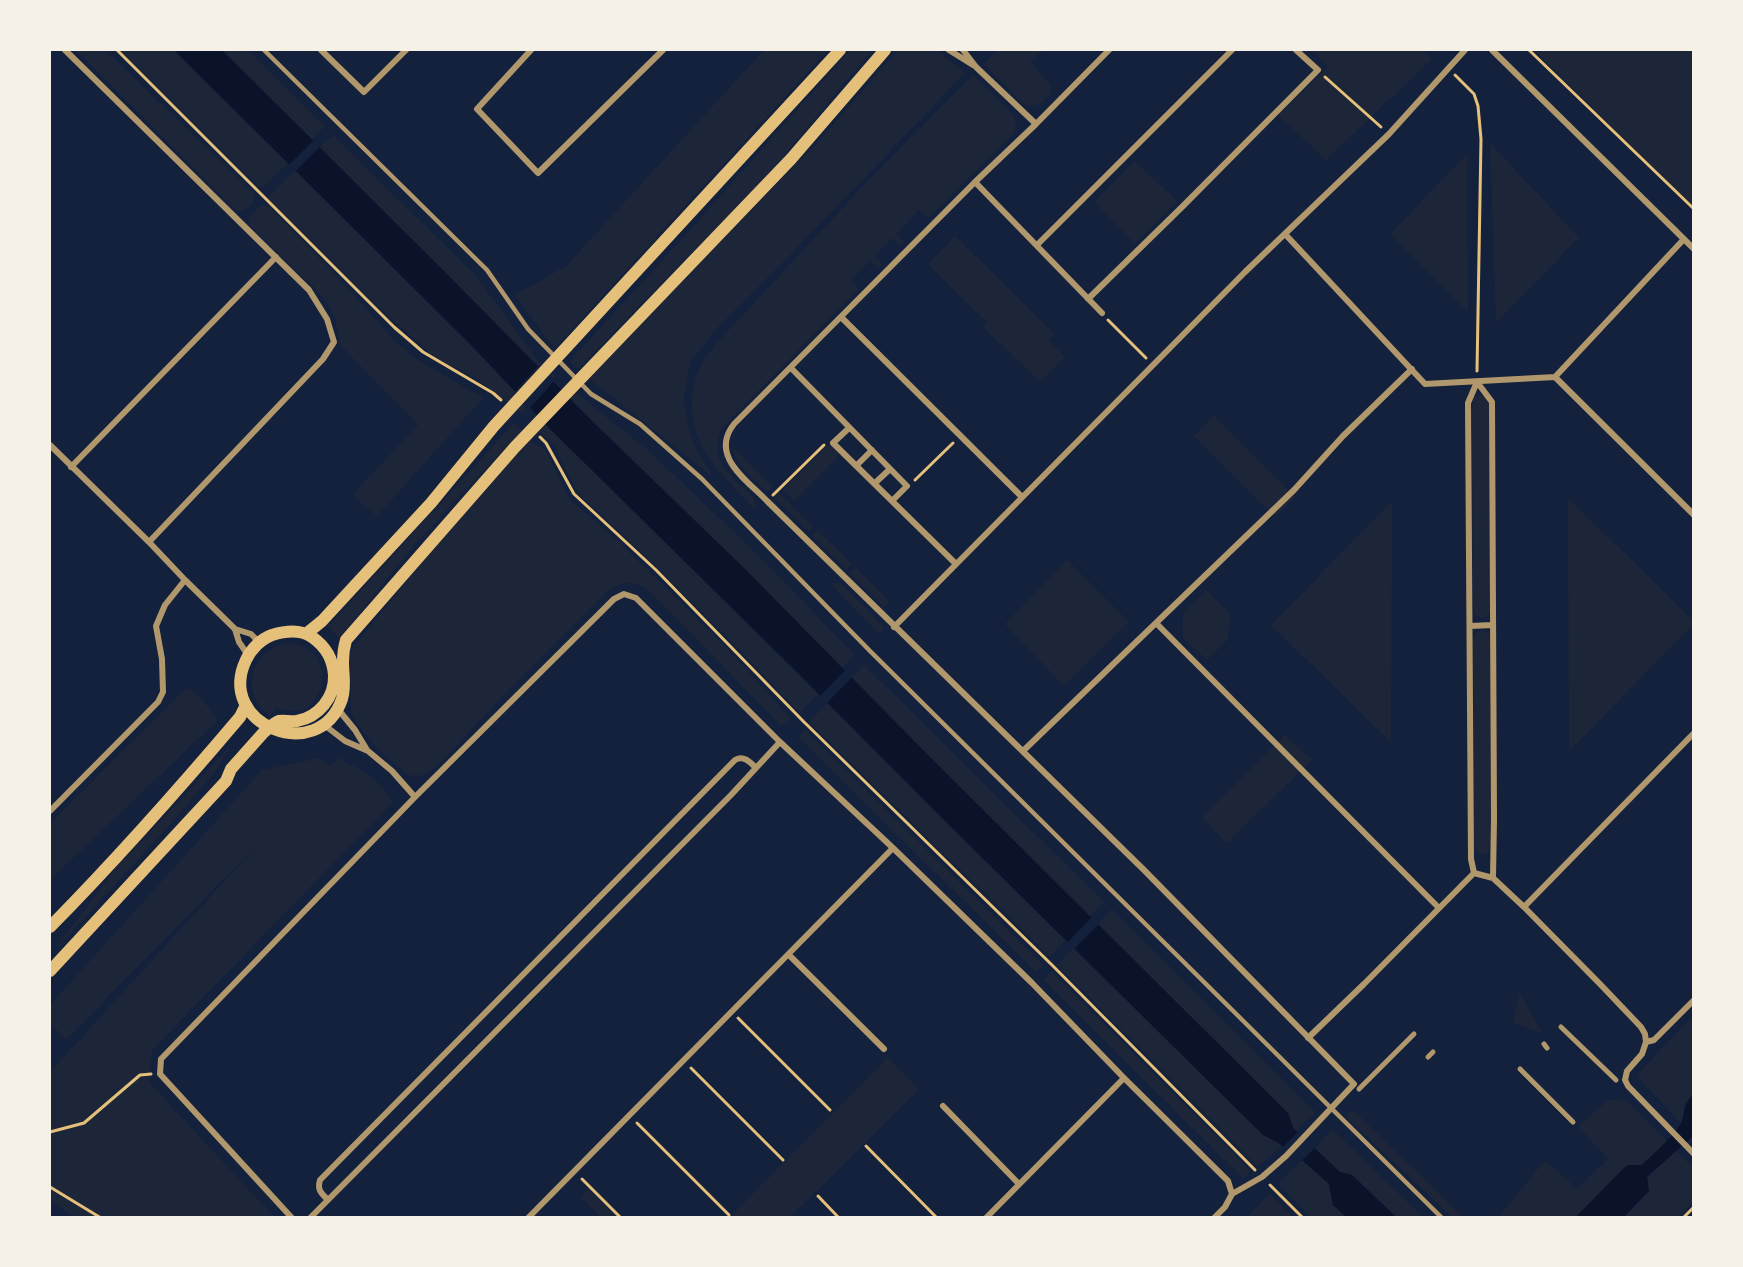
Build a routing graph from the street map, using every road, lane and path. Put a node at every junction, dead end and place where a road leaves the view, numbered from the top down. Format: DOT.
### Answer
graph roads {
  1 [pos="65,50"];
  2 [pos="117,50"];
  3 [pos="264,50"];
  4 [pos="321,50"];
  5 [pos="406,50"];
  6 [pos="531,50"];
  7 [pos="663,50"];
  8 [pos="840,50"];
  9 [pos="885,50"];
  10 [pos="949,50"];
  11 [pos="963,50"];
  12 [pos="1109,50"];
  13 [pos="1232,50"];
  14 [pos="1296,50"];
  15 [pos="1465,50"];
  16 [pos="1492,50"];
  17 [pos="1529,50"];
  18 [pos="976,67"];
  19 [pos="1448,67"];
  20 [pos="1318,70"];
  21 [pos="1036,124"];
  22 [pos="1389,134"];
  23 [pos="975,182"];
  24 [pos="1694,209"];
  25 [pos="1285,234"];
  26 [pos="1684,239"];
  27 [pos="1037,246"];
  28 [pos="1694,249"];
  29 [pos="276,257"];
  30 [pos="1089,299"];
  31 [pos="1102,313"];
  32 [pos="840,317"];
  33 [pos="1153,366"];
  34 [pos="791,368"];
  35 [pos="1412,369"];
  36 [pos="1555,377"];
  37 [pos="1477,382"];
  38 [pos="508,406"];
  39 [pos="849,428"];
  40 [pos="538,435"];
  41 [pos="960,435"];
  42 [pos="833,443"];
  43 [pos="50,445"];
  44 [pos="872,450"];
  45 [pos="856,466"];
  46 [pos="71,467"];
  47 [pos="890,469"];
  48 [pos="875,483"];
  49 [pos="907,486"];
  50 [pos="1022,497"];
  51 [pos="893,500"];
  52 [pos="767,501"];
  53 [pos="1694,515"];
  54 [pos="149,542"];
  55 [pos="956,564"];
  56 [pos="185,580"];
  57 [pos="1156,623"];
  58 [pos="1493,625"];
  59 [pos="1470,626"];
  60 [pos="894,627"];
  61 [pos="235,629"];
  62 [pos="306,634"];
  63 [pos="260,642"];
  64 [pos="248,655"];
  65 [pos="328,698"];
  66 [pos="246,705"];
  67 [pos="337,708"];
  68 [pos="323,724"];
  69 [pos="273,729"];
  70 [pos="1694,733"];
  71 [pos="780,742"];
  72 [pos="368,751"];
  73 [pos="1023,751"];
  74 [pos="756,768"];
  75 [pos="415,797"];
  76 [pos="50,811"];
  77 [pos="893,848"];
  78 [pos="1474,873"];
  79 [pos="1493,878"];
  80 [pos="1524,907"];
  81 [pos="1439,908"];
  82 [pos="50,927"];
  83 [pos="789,955"];
  84 [pos="50,971"];
  85 [pos="1694,1000"];
  86 [pos="732,1012"];
  87 [pos="1561,1027"];
  88 [pos="1414,1034"];
  89 [pos="1308,1038"];
  90 [pos="1646,1042"];
  91 [pos="884,1049"];
  92 [pos="1433,1052"];
  93 [pos="1428,1057"];
  94 [pos="684,1060"];
  95 [pos="1520,1069"];
  96 [pos="160,1074"];
  97 [pos="1124,1078"];
  98 [pos="1616,1080"];
  99 [pos="1356,1087"];
  100 [pos="943,1106"];
  101 [pos="1332,1107"];
  102 [pos="830,1110"];
  103 [pos="629,1115"];
  104 [pos="1573,1122"];
  105 [pos="50,1132"];
  106 [pos="866,1146"];
  107 [pos="1691,1152"];
  108 [pos="783,1160"];
  109 [pos="574,1171"];
  110 [pos="1262,1177"];
  111 [pos="1019,1184"];
  112 [pos="50,1187"];
  113 [pos="1232,1194"];
  114 [pos="818,1196"];
  115 [pos="328,1200"];
  116 [pos="1694,1207"];
  117 [pos="729,1215"];
  118 [pos="101,1218"];
  119 [pos="292,1218"];
  120 [pos="310,1218"];
  121 [pos="528,1218"];
  122 [pos="621,1218"];
  123 [pos="839,1218"];
  124 [pos="937,1218"];
  125 [pos="986,1218"];
  126 [pos="1214,1218"];
  127 [pos="1303,1218"];
  128 [pos="1442,1218"];
  129 [pos="1683,1218"];
  1 -- 29 [label="street"];
  2 -- 38 [label="path"];
  3 -- 101 [label="lane"];
  4 -- 5 [label="street"];
  6 -- 7 [label="street"];
  8 -- 62 [label="main road"];
  9 -- 67 [label="main road"];
  10 -- 18 [label="street"];
  11 -- 18 [label="street"];
  12 -- 21 [label="street"];
  13 -- 27 [label="street"];
  14 -- 20 [label="street"];
  15 -- 19 [label="street"];
  16 -- 26 [label="street"];
  17 -- 24 [label="path"];
  18 -- 21 [label="street"];
  19 -- 22 [label="street"];
  19 -- 37 [label="path"];
  20 -- 22 [label="path"];
  20 -- 30 [label="street"];
  21 -- 23 [label="street"];
  22 -- 25 [label="street"];
  23 -- 27 [label="street"];
  23 -- 32 [label="street"];
  25 -- 33 [label="street"];
  25 -- 35 [label="street"];
  26 -- 28 [label="street"];
  26 -- 36 [label="street"];
  27 -- 30 [label="street"];
  29 -- 46 [label="street"];
  29 -- 54 [label="street"];
  30 -- 31 [label="street"];
  31 -- 33 [label="path"];
  32 -- 34 [label="street"];
  32 -- 41 [label="street"];
  33 -- 50 [label="street"];
  34 -- 39 [label="street"];
  34 -- 52 [label="street"];
  35 -- 37 [label="street"];
  35 -- 57 [label="street"];
  36 -- 37 [label="street"];
  36 -- 53 [label="street"];
  37 -- 58 [label="street"];
  37 -- 59 [label="street"];
  39 -- 42 [label="street"];
  39 -- 44 [label="street"];
  40 -- 110 [label="path"];
  41 -- 49 [label="path"];
  41 -- 50 [label="street"];
  42 -- 45 [label="street"];
  42 -- 52 [label="path"];
  43 -- 46 [label="street"];
  44 -- 45 [label="street"];
  44 -- 47 [label="street"];
  45 -- 48 [label="street"];
  46 -- 54 [label="street"];
  47 -- 48 [label="street"];
  47 -- 49 [label="street"];
  48 -- 51 [label="street"];
  49 -- 51 [label="street"];
  50 -- 55 [label="street"];
  51 -- 55 [label="street"];
  52 -- 60 [label="street"];
  54 -- 56 [label="street"];
  55 -- 60 [label="street"];
  56 -- 61 [label="street"];
  56 -- 76 [label="street"];
  57 -- 73 [label="street"];
  57 -- 81 [label="street"];
  58 -- 59 [label="street"];
  58 -- 79 [label="street"];
  59 -- 78 [label="street"];
  60 -- 73 [label="street"];
  61 -- 63 [label="street"];
  61 -- 64 [label="street"];
  62 -- 63 [label="main road"];
  62 -- 65 [label="main road"];
  63 -- 64 [label="main road"];
  64 -- 66 [label="main road"];
  65 -- 67 [label="main road"];
  65 -- 69 [label="main road"];
  66 -- 69 [label="main road"];
  66 -- 82 [label="main road"];
  67 -- 68 [label="main road"];
  67 -- 72 [label="street"];
  68 -- 69 [label="main road"];
  68 -- 72 [label="street"];
  69 -- 84 [label="main road"];
  70 -- 80 [label="street"];
  71 -- 74 [label="street"];
  71 -- 75 [label="street"];
  71 -- 77 [label="street"];
  72 -- 75 [label="street"];
  73 -- 89 [label="street"];
  74 -- 115 [label="street"];
  74 -- 115 [label="street"];
  75 -- 96 [label="street"];
  77 -- 83 [label="street"];
  77 -- 97 [label="street"];
  78 -- 79 [label="street"];
  78 -- 81 [label="street"];
  79 -- 80 [label="street"];
  80 -- 90 [label="street"];
  81 -- 89 [label="street"];
  83 -- 86 [label="street"];
  83 -- 91 [label="street"];
  85 -- 90 [label="street"];
  86 -- 94 [label="street"];
  86 -- 102 [label="path"];
  87 -- 98 [label="street"];
  88 -- 99 [label="street"];
  89 -- 99 [label="street"];
  90 -- 107 [label="street"];
  92 -- 93 [label="street"];
  94 -- 103 [label="street"];
  94 -- 108 [label="path"];
  95 -- 104 [label="street"];
  96 -- 105 [label="path"];
  96 -- 119 [label="street"];
  97 -- 111 [label="street"];
  97 -- 113 [label="street"];
  99 -- 101 [label="street"];
  100 -- 111 [label="street"];
  101 -- 110 [label="street"];
  101 -- 128 [label="lane"];
  103 -- 109 [label="street"];
  103 -- 117 [label="path"];
  106 -- 124 [label="path"];
  109 -- 121 [label="street"];
  109 -- 122 [label="path"];
  110 -- 113 [label="street"];
  110 -- 127 [label="path"];
  111 -- 125 [label="street"];
  112 -- 118 [label="path"];
  113 -- 126 [label="street"];
  114 -- 123 [label="path"];
  115 -- 120 [label="street"];
  116 -- 129 [label="path"];
}
